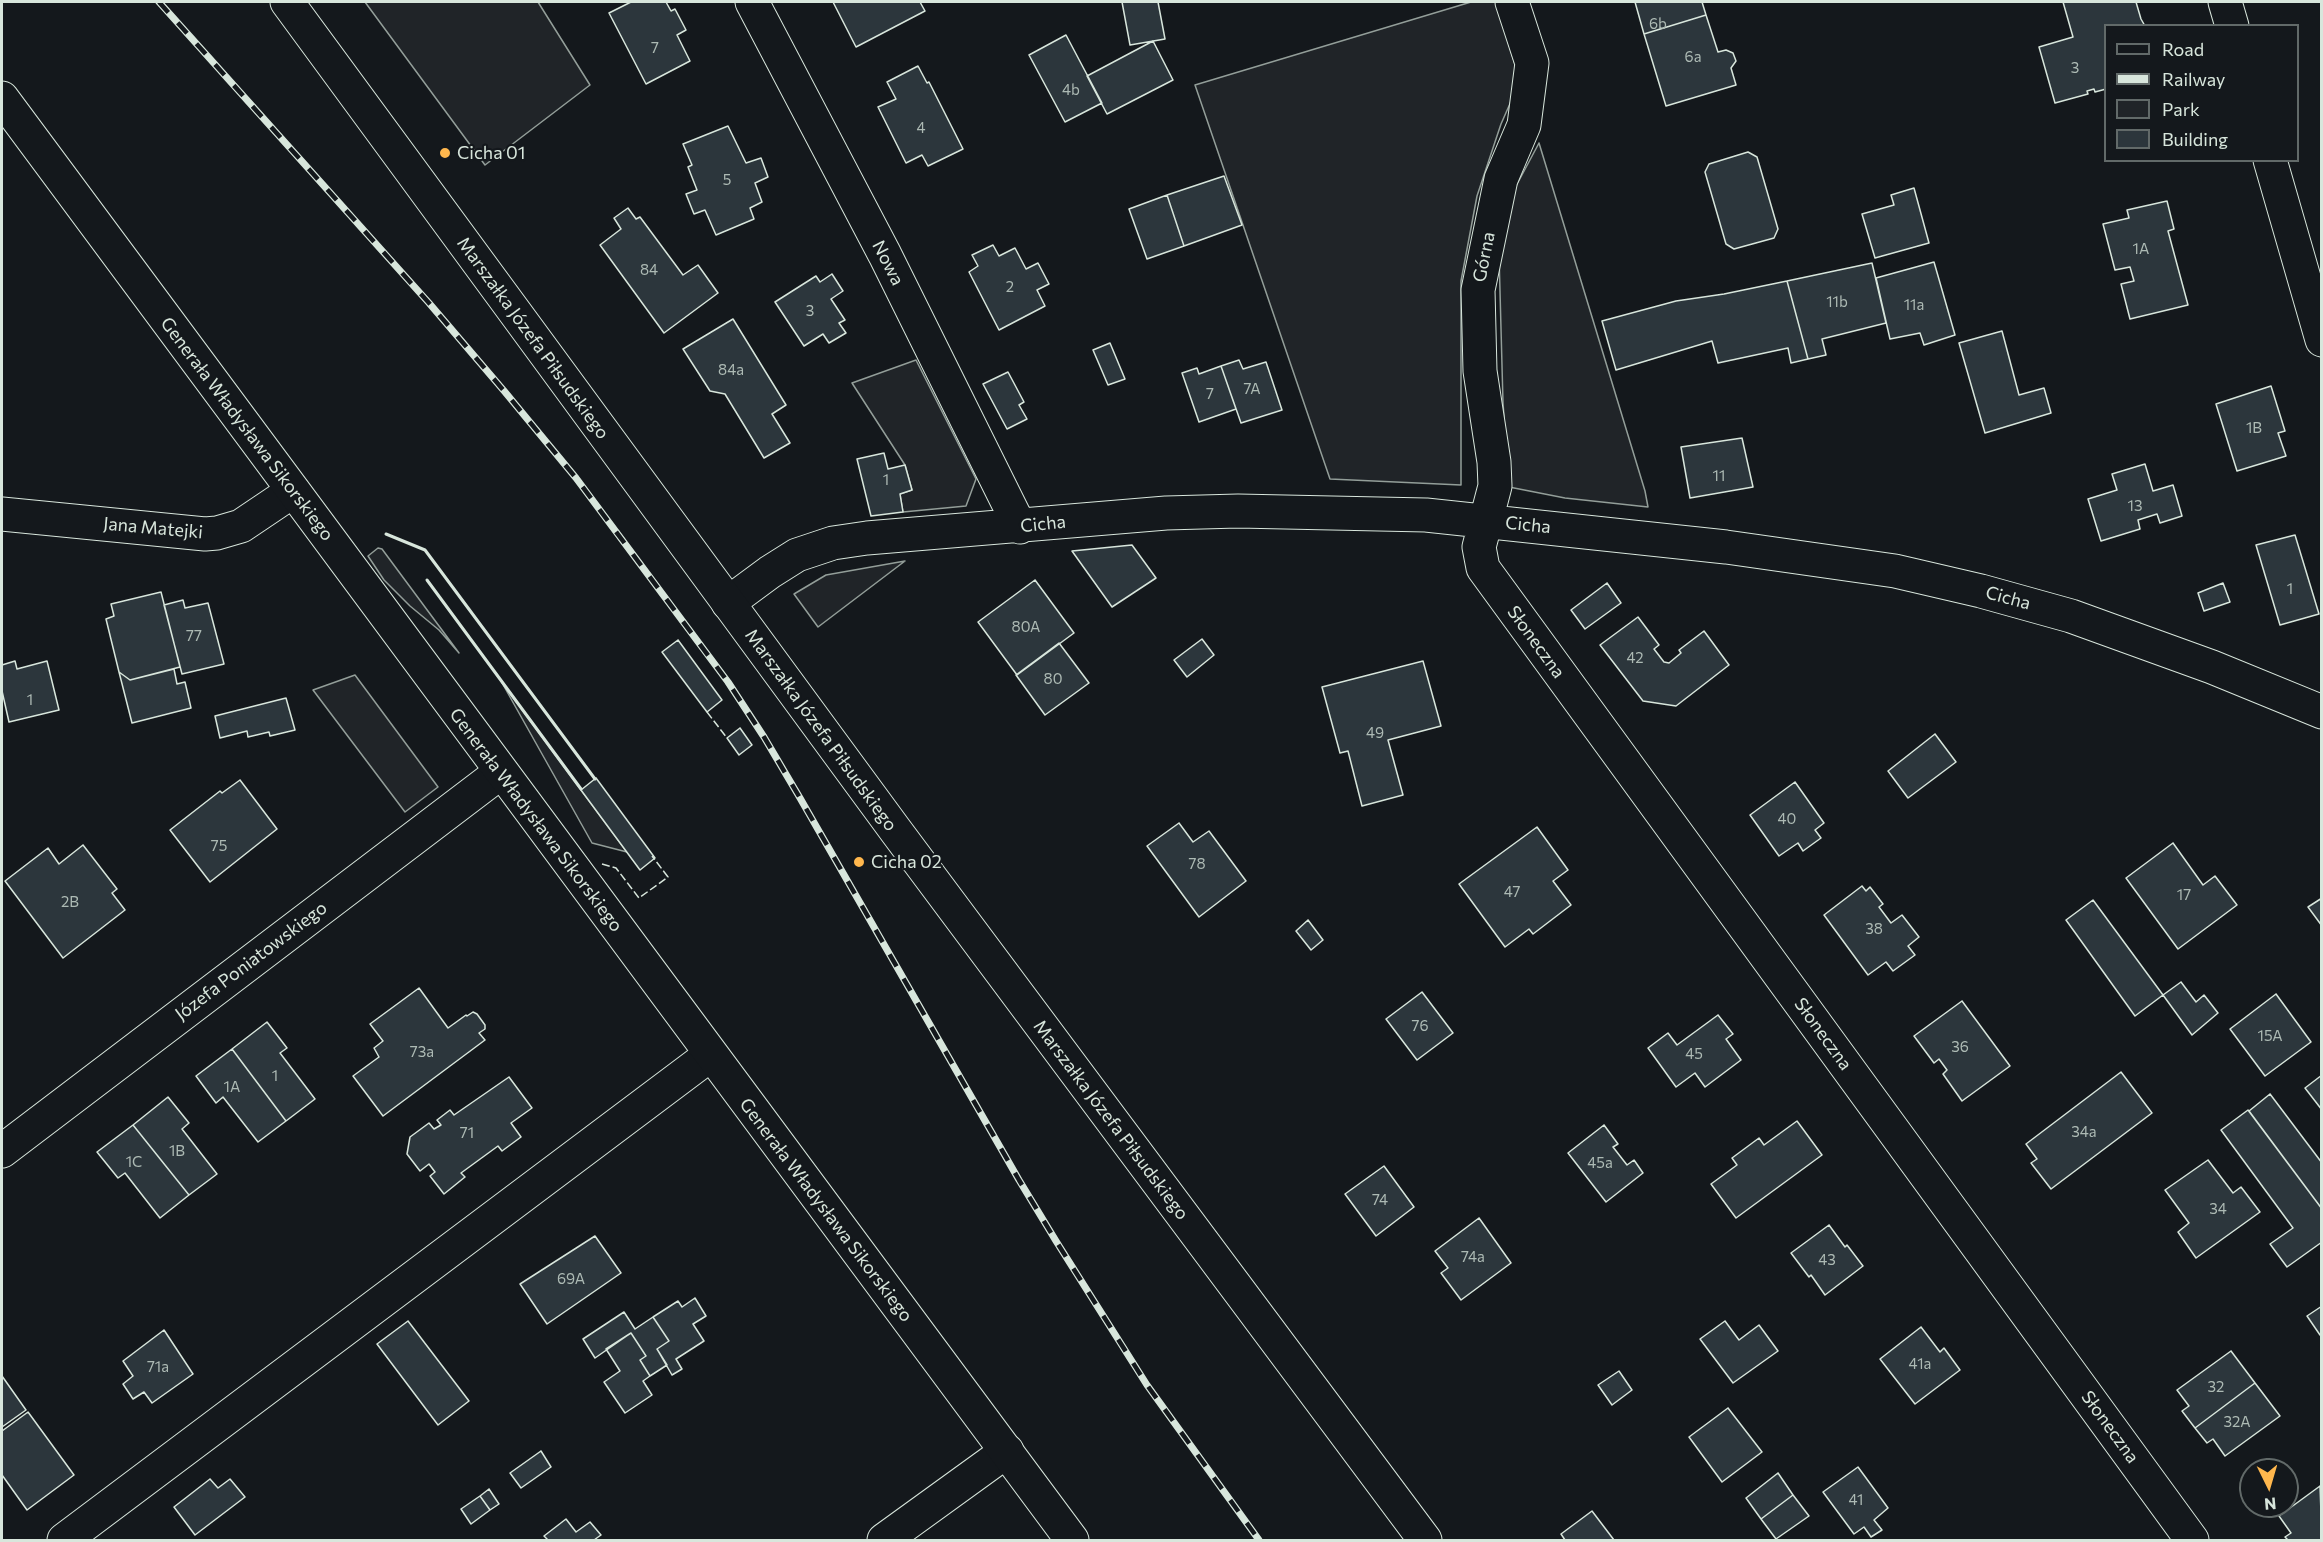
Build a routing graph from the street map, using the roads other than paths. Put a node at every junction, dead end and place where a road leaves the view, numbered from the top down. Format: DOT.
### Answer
graph roads {
  1 [pos="287,2"];
  2 [pos="752,2"];
  3 [pos="1512,2"];
  4 [pos="2225,2"];
  5 [pos="2231,24"];
  6 [pos="2,98"];
  7 [pos="2271,162"];
  8 [pos="2322,340"];
  9 [pos="293,491"];
  10 [pos="2,514"];
  11 [pos="1486,520"];
  12 [pos="1020,526"];
  13 [pos="728,603"];
  14 [pos="2322,712"];
  15 [pos="501,772"];
  16 [pos="710,1055"];
  17 [pos="2,1151"];
  18 [pos="1006,1451"];
  19 [pos="64,1540"];
  20 [pos="884,1540"];
  21 [pos="1072,1540"];
  22 [pos="1425,1540"];
  23 [pos="2193,1540"];
  1 -- 13 [label="street, Marszałka Józefa Piłsudskiego"];
  2 -- 12 [label="street, Nowa"];
  3 -- 11 [label="street, Górna"];
  4 -- 5 [label="street"];
  6 -- 9 [label="street, Generała Władysława Sikorskiego"];
  7 -- 8 [label="street"];
  9 -- 10 [label="street, Jana Matejki"];
  9 -- 15 [label="street, Generała Władysława Sikorskiego"];
  11 -- 12 [label="street, Cicha"];
  11 -- 14 [label="street, Cicha"];
  11 -- 23 [label="street, Słoneczna"];
  12 -- 13 [label="street, Cicha"];
  13 -- 22 [label="street, Marszałka Józefa Piłsudskiego"];
  15 -- 16 [label="street, Generała Władysława Sikorskiego"];
  15 -- 17 [label="street, Józefa Poniatowskiego"];
  16 -- 18 [label="street, Generała Władysława Sikorskiego"];
  16 -- 19 [label="street"];
  18 -- 20 [label="street"];
  18 -- 21 [label="street, Generała Władysława Sikorskiego"];
}
